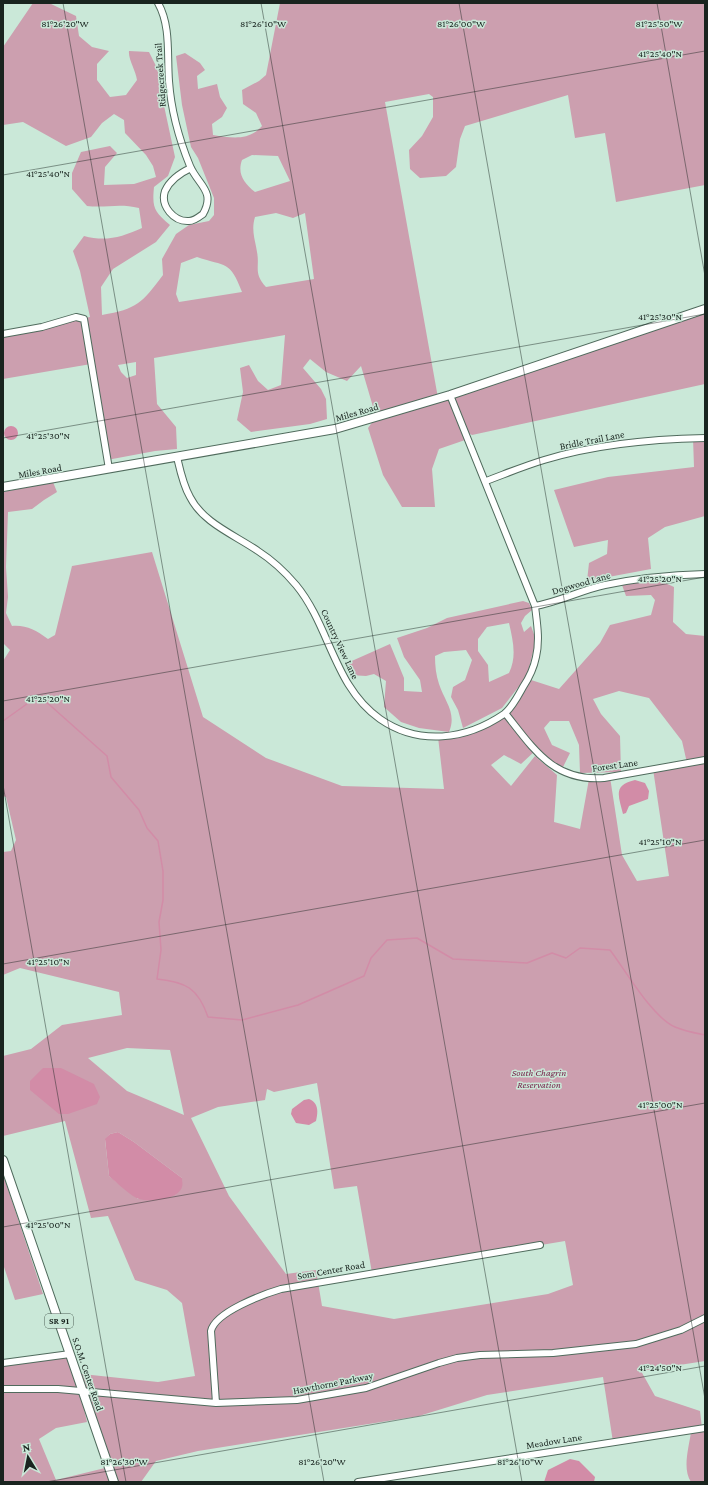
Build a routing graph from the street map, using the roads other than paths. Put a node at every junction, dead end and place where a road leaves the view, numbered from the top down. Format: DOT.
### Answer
graph roads {
  1 [pos="158,3"];
  2 [pos="190,168"];
  3 [pos="705,309"];
  4 [pos="3,334"];
  5 [pos="450,395"];
  6 [pos="705,438"];
  7 [pos="177,457"];
  8 [pos="109,469"];
  9 [pos="486,481"];
  10 [pos="3,487"];
  11 [pos="705,574"];
  12 [pos="535,606"];
  13 [pos="505,713"];
  14 [pos="705,760"];
  15 [pos="3,1160"];
  16 [pos="540,1245"];
  17 [pos="705,1318"];
  18 [pos="70,1354"];
  19 [pos="3,1363"];
  20 [pos="3,1389"];
  21 [pos="84,1392"];
  22 [pos="216,1403"];
  23 [pos="705,1428"];
  24 [pos="114,1482"];
  25 [pos="358,1482"];
  1 -- 2 [label="street, Ridgecreek Trail"];
  2 -- 2 [label="street, Ridgecreek Trail"];
  3 -- 5 [label="main road, Miles Road"];
  4 -- 8 [label="street"];
  5 -- 7 [label="main road, Miles Road"];
  5 -- 9 [label="street, Country View Lane"];
  6 -- 9 [label="street, Bridle Trail Lane"];
  7 -- 8 [label="main road, Miles Road"];
  7 -- 13 [label="street, Country View Lane"];
  8 -- 10 [label="main road, Miles Road"];
  9 -- 12 [label="street, Country View Lane"];
  11 -- 12 [label="street, Dogwood Lane"];
  12 -- 13 [label="street, Country View Lane"];
  13 -- 14 [label="street, Forest Lane"];
  15 -- 18 [label="main road, S.O.M. Center Road / SR 91"];
  16 -- 22 [label="street, Som Center Road"];
  17 -- 22 [label="street, Hawthorne Parkway"];
  18 -- 19 [label="street"];
  18 -- 21 [label="main road, S.O.M. Center Road / SR 91"];
  20 -- 21 [label="street, Hawthorne Parkway"];
  21 -- 22 [label="street, Hawthorne Parkway"];
  21 -- 24 [label="main road, S.O.M. Center Road / SR 91"];
  23 -- 25 [label="street, Meadow Lane"];
}
